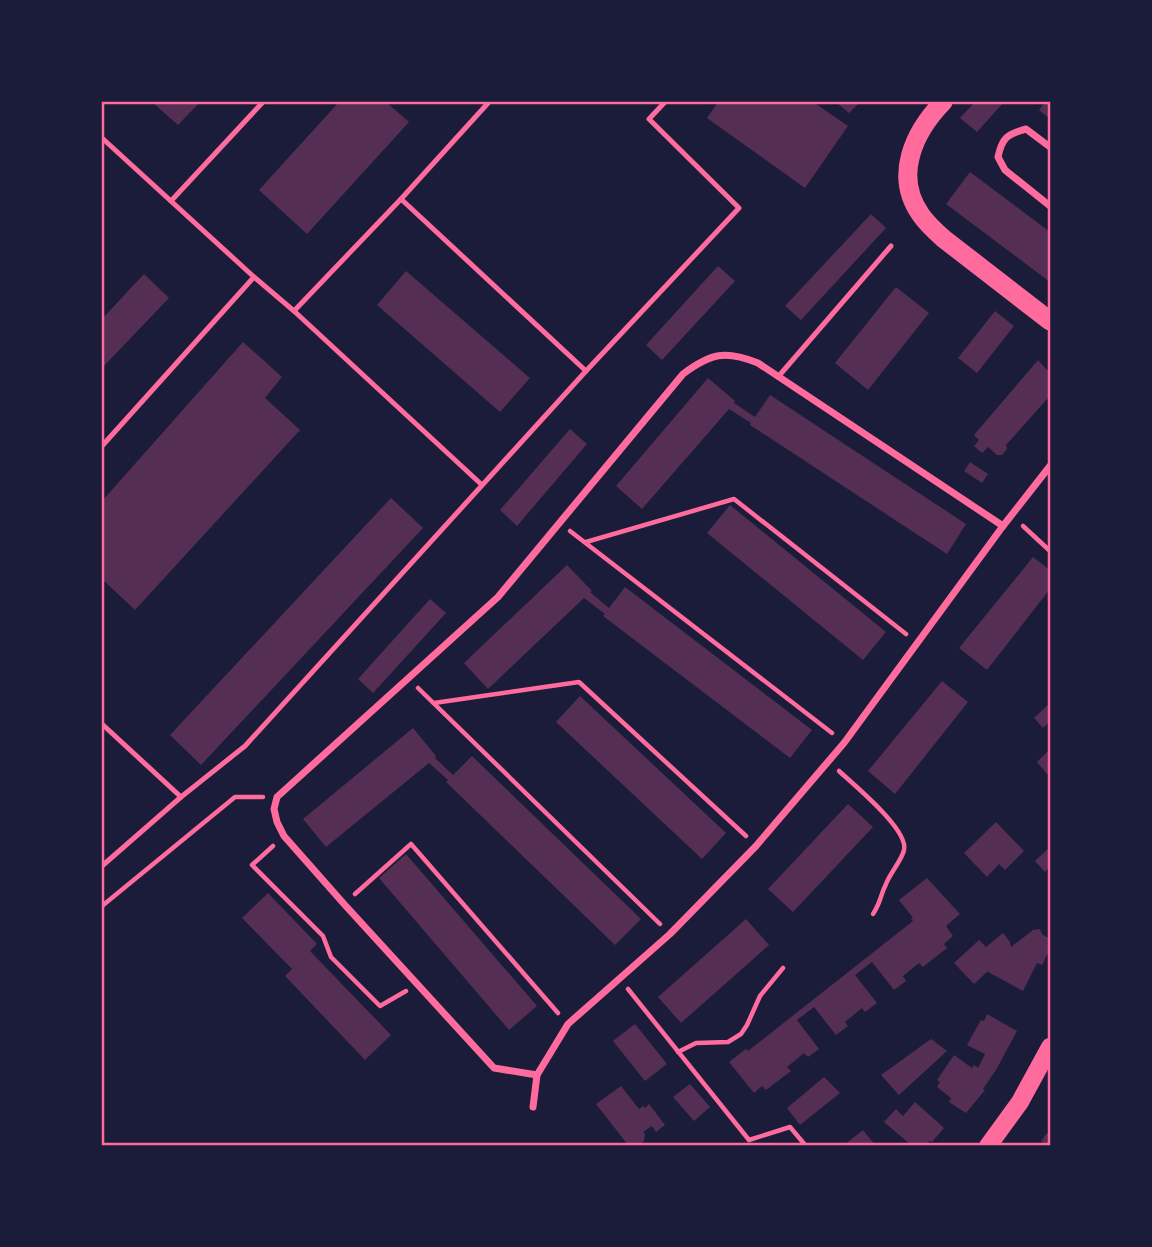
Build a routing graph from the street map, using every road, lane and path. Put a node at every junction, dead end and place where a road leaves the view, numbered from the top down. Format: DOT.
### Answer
graph roads {
  1 [pos="262,102"];
  2 [pos="489,102"];
  3 [pos="665,102"];
  4 [pos="943,102"];
  5 [pos="102,138"];
  6 [pos="1051,147"];
  7 [pos="401,199"];
  8 [pos="172,201"];
  9 [pos="1051,205"];
  10 [pos="891,246"];
  11 [pos="254,277"];
  12 [pos="294,311"];
  13 [pos="1051,321"];
  14 [pos="586,371"];
  15 [pos="778,377"];
  16 [pos="102,446"];
  17 [pos="1051,466"];
  18 [pos="482,485"];
  19 [pos="1012,516"];
  20 [pos="560,523"];
  21 [pos="1003,526"];
  22 [pos="586,542"];
  23 [pos="1051,551"];
  24 [pos="917,644"];
  25 [pos="408,680"];
  26 [pos="434,703"];
  27 [pos="102,724"];
  28 [pos="844,743"];
  29 [pos="828,761"];
  30 [pos="181,797"];
  31 [pos="277,797"];
  32 [pos="284,836"];
  33 [pos="757,846"];
  34 [pos="102,866"];
  35 [pos="344,904"];
  36 [pos="102,906"];
  37 [pos="873,914"];
  38 [pos="670,934"];
  39 [pos="783,968"];
  40 [pos="620,979"];
  41 [pos="416,985"];
  42 [pos="568,1024"];
  43 [pos="1051,1047"];
  44 [pos="678,1052"];
  45 [pos="537,1074"];
  46 [pos="533,1107"];
  47 [pos="806,1146"];
  48 [pos="988,1146"];
  1 -- 8 [label="lane"];
  2 -- 7 [label="lane"];
  3 -- 14 [label="lane"];
  4 -- 13 [label="highway"];
  5 -- 8 [label="lane"];
  6 -- 9 [label="street"];
  7 -- 12 [label="lane"];
  7 -- 14 [label="lane"];
  8 -- 11 [label="lane"];
  10 -- 15 [label="lane"];
  11 -- 12 [label="lane"];
  11 -- 16 [label="lane"];
  12 -- 18 [label="lane"];
  14 -- 18 [label="lane"];
  15 -- 20 [label="street"];
  15 -- 21 [label="street"];
  17 -- 19 [label="street"];
  18 -- 30 [label="lane"];
  19 -- 21 [label="street"];
  19 -- 23 [label="path"];
  20 -- 22 [label="path"];
  20 -- 25 [label="street"];
  21 -- 24 [label="street"];
  22 -- 24 [label="path"];
  22 -- 28 [label="path"];
  24 -- 28 [label="street"];
  25 -- 26 [label="path"];
  25 -- 31 [label="street"];
  26 -- 33 [label="path"];
  26 -- 38 [label="path"];
  27 -- 30 [label="lane"];
  28 -- 29 [label="street"];
  29 -- 33 [label="street"];
  29 -- 37 [label="path"];
  30 -- 34 [label="lane"];
  31 -- 32 [label="street"];
  31 -- 36 [label="path"];
  32 -- 35 [label="street"];
  32 -- 41 [label="path"];
  33 -- 38 [label="street"];
  35 -- 41 [label="street"];
  35 -- 42 [label="path"];
  38 -- 40 [label="street"];
  39 -- 44 [label="path"];
  40 -- 42 [label="street"];
  40 -- 44 [label="path"];
  41 -- 45 [label="street"];
  42 -- 45 [label="street"];
  43 -- 48 [label="main road"];
  44 -- 47 [label="path"];
  45 -- 46 [label="street"];
}
